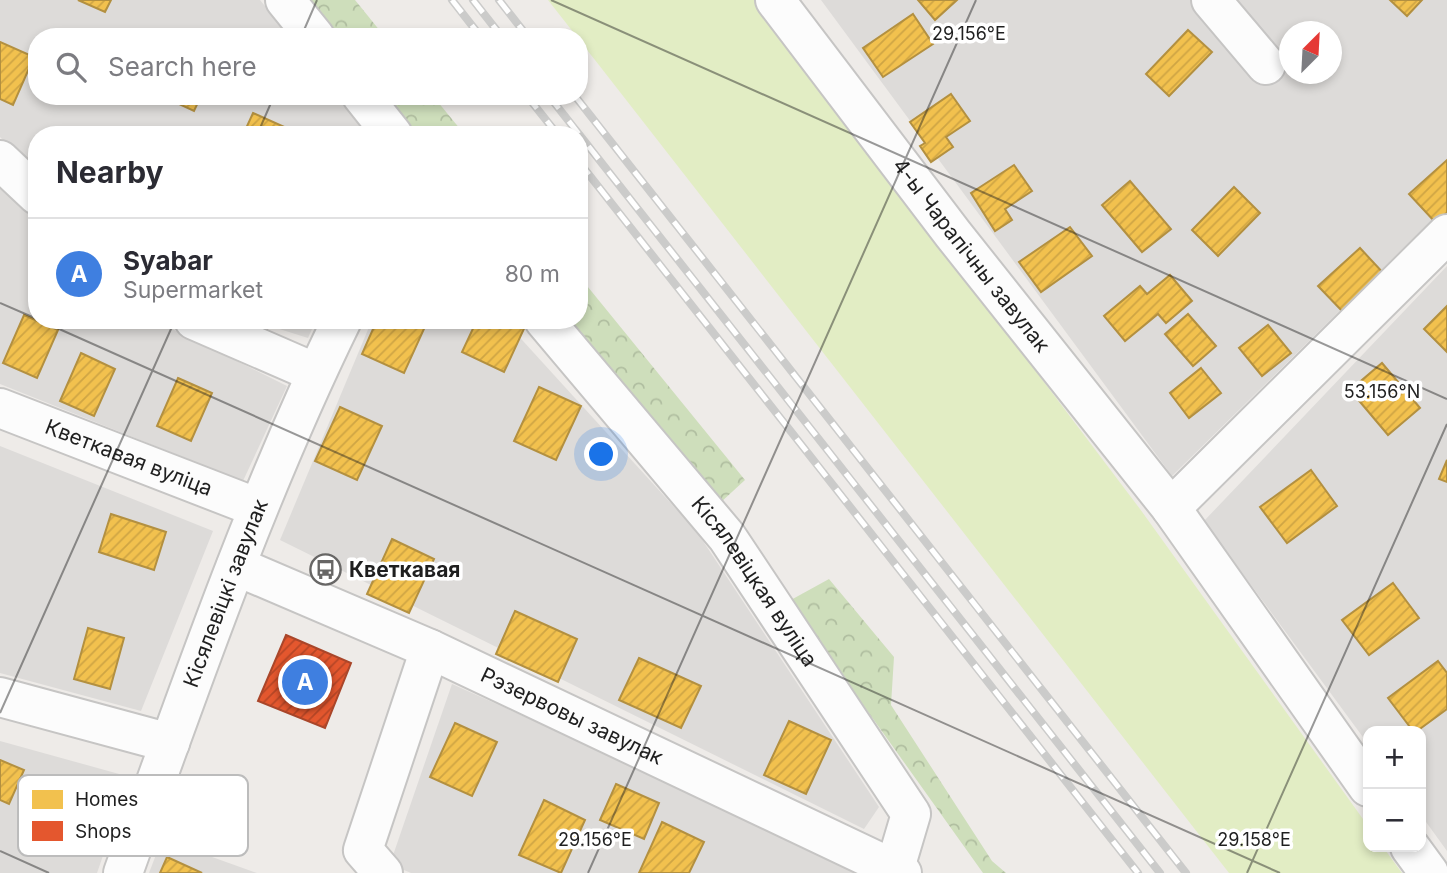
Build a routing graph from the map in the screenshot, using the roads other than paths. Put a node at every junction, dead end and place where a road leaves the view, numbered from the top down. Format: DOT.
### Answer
graph roads {
  1 [pos="285,0"];
  2 [pos="775,0"];
  3 [pos="1211,0"];
  4 [pos="308,28"];
  5 [pos="1266,65"];
  6 [pos="369,105"];
  7 [pos="386,126"];
  8 [pos="0,160"];
  9 [pos="28,186"];
  10 [pos="1447,234"];
  11 [pos="215,329"];
  12 [pos="338,329"];
  13 [pos="552,329"];
  14 [pos="316,373"];
  15 [pos="0,408"];
  16 [pos="258,508"];
  17 [pos="1171,508"];
  18 [pos="236,566"];
  19 [pos="429,649"];
  20 [pos="0,697"];
  21 [pos="170,743"];
  22 [pos="158,775"];
  23 [pos="1363,780"];
  24 [pos="1414,852"];
  25 [pos="129,856"];
  26 [pos="898,871"];
  27 [pos="123,873"];
  28 [pos="383,873"];
  29 [pos="1429,873"];
  1 -- 4 [label="street"];
  2 -- 17 [label="street, 4-ы Чарапічны завулак"];
  3 -- 5 [label="street"];
  6 -- 7 [label="street"];
  8 -- 9 [label="street"];
  10 -- 17 [label="street"];
  11 -- 14 [label="street"];
  12 -- 14 [label="street, Кісялевіцкі завулак"];
  13 -- 26 [label="street, Кісялевіцкая вуліца"];
  14 -- 16 [label="street, Кісялевіцкі завулак"];
  15 -- 16 [label="street, Кветкавая вуліца"];
  16 -- 18 [label="street, Кісялевіцкі завулак"];
  17 -- 23 [label="street, 4-ы Чарапічны завулак"];
  18 -- 19 [label="street, Рэзервовы завулак"];
  18 -- 21 [label="street, Кісялевіцкі завулак"];
  19 -- 26 [label="street, Рэзервовы завулак"];
  19 -- 28 [label="street"];
  20 -- 21 [label="street"];
  21 -- 22 [label="street, Кісялевіцкі завулак"];
  24 -- 29 [label="street"];
  25 -- 27 [label="street, Кісялевіцкі завулак"];
}
